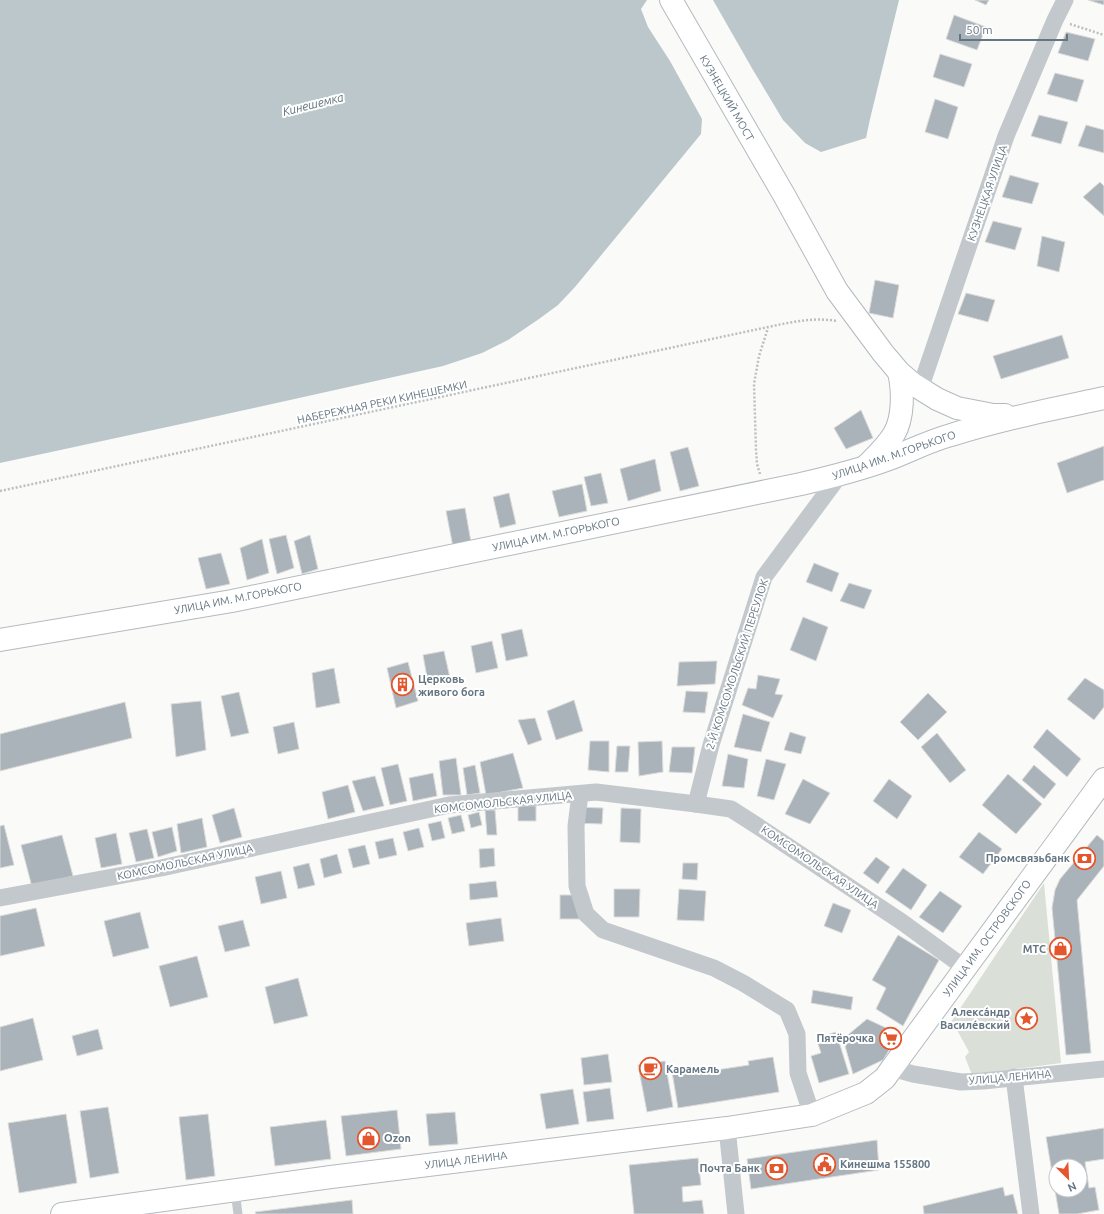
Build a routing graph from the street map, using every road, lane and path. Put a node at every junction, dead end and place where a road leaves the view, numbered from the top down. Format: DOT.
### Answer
graph roads {
  1 [pos="671,0"];
  2 [pos="1065,0"];
  3 [pos="1055,20"];
  4 [pos="1104,35"];
  5 [pos="864,326"];
  6 [pos="768,327"];
  7 [pos="899,372"];
  8 [pos="920,389"];
  9 [pos="1104,398"];
  10 [pos="1029,415"];
  11 [pos="862,469"];
  12 [pos="839,476"];
  13 [pos="0,491"];
  14 [pos="767,491"];
  15 [pos="0,640"];
  16 [pos="1104,779"];
  17 [pos="580,794"];
  18 [pos="696,804"];
  19 [pos="0,898"];
  20 [pos="965,968"];
  21 [pos="892,1068"];
  22 [pos="1104,1069"];
  23 [pos="1014,1077"];
  24 [pos="866,1093"];
  25 [pos="812,1115"];
  26 [pos="727,1128"];
  27 [pos="235,1190"];
  28 [pos="62,1214"];
  29 [pos="238,1214"];
  30 [pos="736,1214"];
  31 [pos="1031,1214"];
  1 -- 5 [label="street, КУЗНЕЦКИЙ МОСТ"];
  2 -- 3 [label="street, КУЗНЕЦКАЯ УЛИЦА"];
  3 -- 4 [label="path"];
  3 -- 8 [label="street, КУЗНЕЦКАЯ УЛИЦА"];
  5 -- 6 [label="path, НАБЕРЕЖНАЯ РЕКИ КИНЕШЕМКИ"];
  5 -- 7 [label="street, КУЗНЕЦКИЙ МОСТ"];
  6 -- 13 [label="path, НАБЕРЕЖНАЯ РЕКИ КИНЕШЕМКИ"];
  6 -- 14 [label="path"];
  7 -- 8 [label="street, КУЗНЕЦКИЙ МОСТ"];
  7 -- 11 [label="street"];
  8 -- 10 [label="street, КУЗНЕЦКИЙ МОСТ"];
  9 -- 10 [label="street, УЛИЦА ИМ. М.ГОРЬКОГО"];
  10 -- 11 [label="street, УЛИЦА ИМ. М.ГОРЬКОГО"];
  11 -- 12 [label="street, УЛИЦА ИМ. М.ГОРЬКОГО"];
  12 -- 14 [label="street, УЛИЦА ИМ. М.ГОРЬКОГО"];
  12 -- 18 [label="street, 2-Й КОМСОМОЛЬСКИЙ ПЕРЕУЛОК"];
  14 -- 15 [label="street, УЛИЦА ИМ. М.ГОРЬКОГО"];
  16 -- 20 [label="street, УЛИЦА ИМ. ОСТРОВСКОГО"];
  17 -- 18 [label="street, КОМСОМОЛЬСКАЯ УЛИЦА"];
  17 -- 19 [label="street, КОМСОМОЛЬСКАЯ УЛИЦА"];
  17 -- 25 [label="street"];
  18 -- 20 [label="street, КОМСОМОЛЬСКАЯ УЛИЦА"];
  20 -- 21 [label="street, УЛИЦА ИМ. ОСТРОВСКОГО"];
  21 -- 23 [label="street, УЛИЦА ЛЕНИНА"];
  21 -- 24 [label="street, УЛИЦА ИМ. ОСТРОВСКОГО"];
  22 -- 23 [label="street, УЛИЦА ЛЕНИНА"];
  23 -- 31 [label="street"];
  24 -- 25 [label="street, УЛИЦА ЛЕНИНА"];
  25 -- 26 [label="street, УЛИЦА ЛЕНИНА"];
  26 -- 27 [label="street, УЛИЦА ЛЕНИНА"];
  26 -- 30 [label="street"];
  27 -- 28 [label="street, УЛИЦА ЛЕНИНА"];
  27 -- 29 [label="lane"];
}
